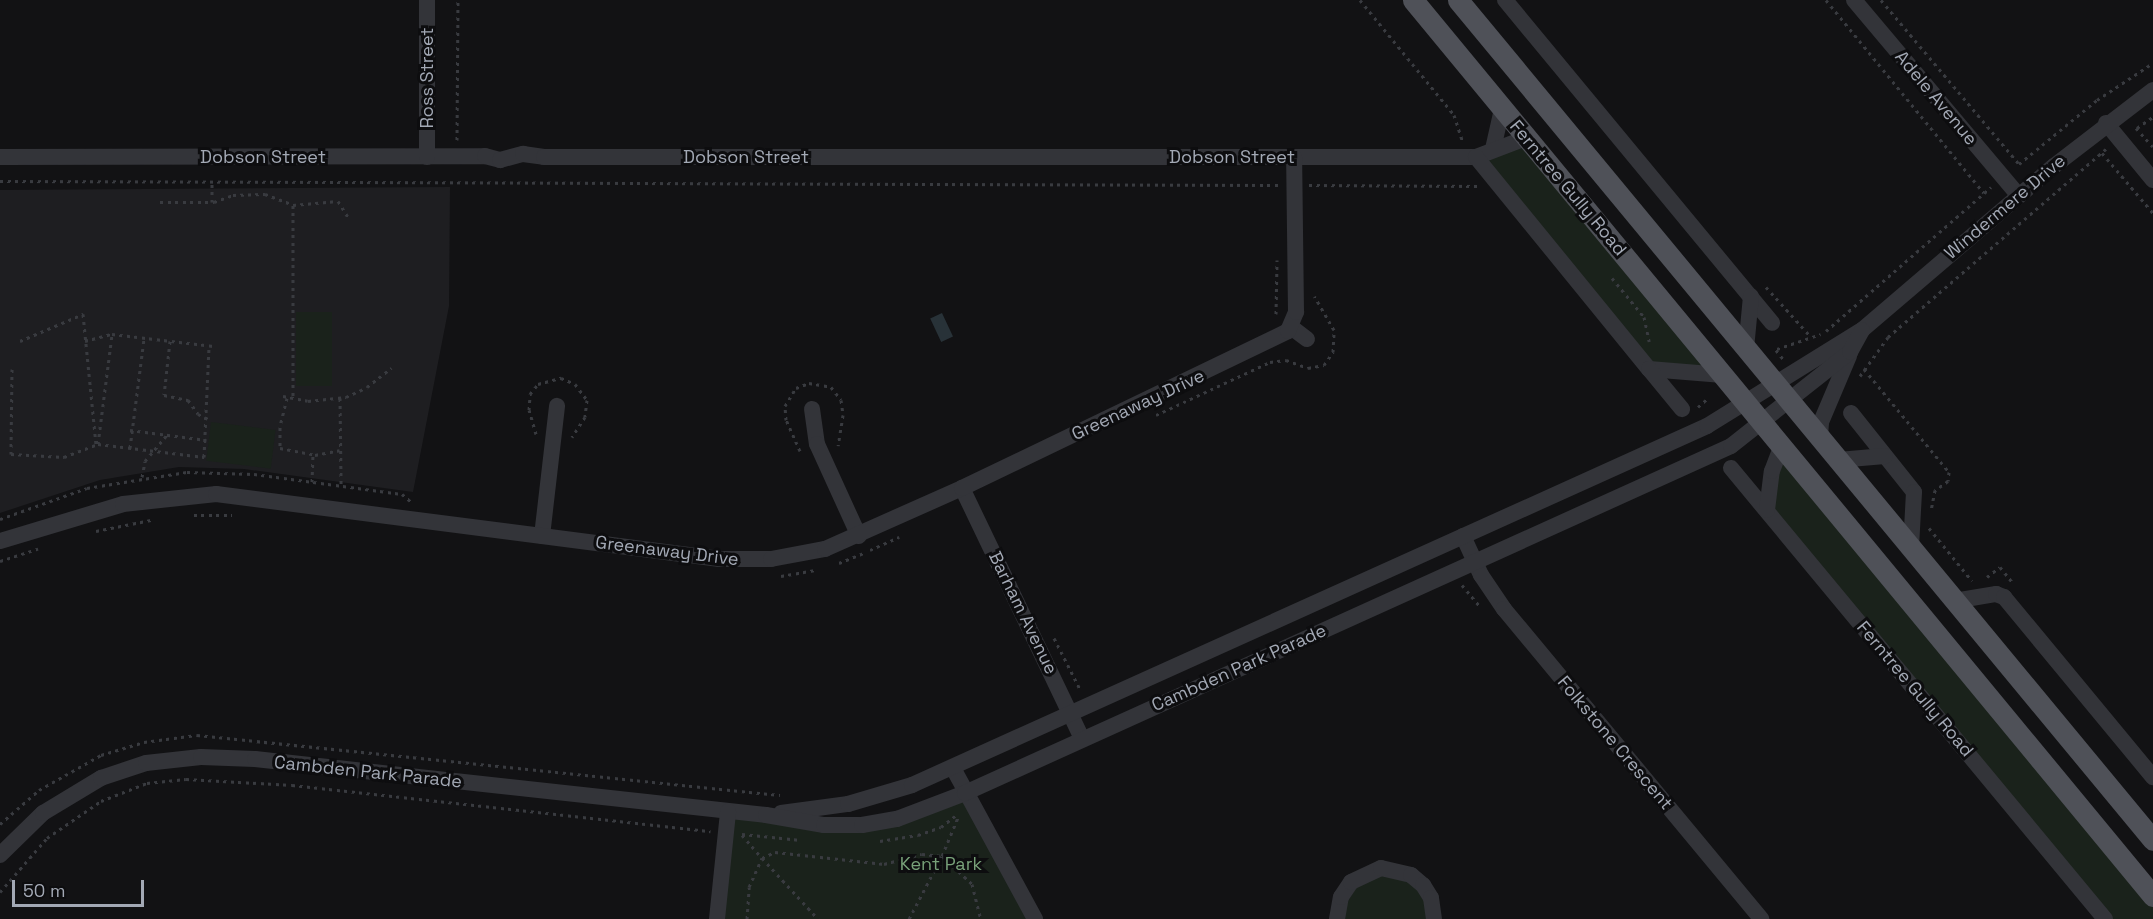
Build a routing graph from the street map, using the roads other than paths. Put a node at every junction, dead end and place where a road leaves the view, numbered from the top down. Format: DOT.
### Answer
graph roads {
  1 [pos="427,0"];
  2 [pos="1413,0"];
  3 [pos="1458,0"];
  4 [pos="1505,0"];
  5 [pos="1854,0"];
  6 [pos="2153,90"];
  7 [pos="1502,109"];
  8 [pos="2106,123"];
  9 [pos="1526,138"];
  10 [pos="1493,149"];
  11 [pos="1470,152"];
  12 [pos="427,157"];
  13 [pos="0,158"];
  14 [pos="1294,158"];
  15 [pos="2153,180"];
  16 [pos="2018,195"];
  17 [pos="1751,296"];
  18 [pos="1772,323"];
  19 [pos="1292,327"];
  20 [pos="1862,330"];
  21 [pos="1307,339"];
  22 [pos="1746,348"];
  23 [pos="1850,352"];
  24 [pos="1649,369"];
  25 [pos="1723,375"];
  26 [pos="1776,382"];
  27 [pos="1791,402"];
  28 [pos="1745,403"];
  29 [pos="557,406"];
  30 [pos="812,409"];
  31 [pos="1682,409"];
  32 [pos="1851,413"];
  33 [pos="1763,425"];
  34 [pos="1686,435"];
  35 [pos="1820,437"];
  36 [pos="1781,447"];
  37 [pos="1885,456"];
  38 [pos="1701,460"];
  39 [pos="1838,460"];
  40 [pos="1731,468"];
  41 [pos="962,488"];
  42 [pos="1767,510"];
  43 [pos="542,536"];
  44 [pos="859,536"];
  45 [pos="1463,536"];
  46 [pos="0,541"];
  47 [pos="1911,548"];
  48 [pos="1475,563"];
  49 [pos="1954,601"];
  50 [pos="1071,713"];
  51 [pos="1082,739"];
  52 [pos="953,768"];
  53 [pos="2153,777"];
  54 [pos="965,793"];
  55 [pos="728,812"];
  56 [pos="765,815"];
  57 [pos="2153,840"];
  58 [pos="0,855"];
  59 [pos="2153,896"];
  60 [pos="717,919"];
  61 [pos="1035,919"];
  62 [pos="1337,919"];
  63 [pos="1434,919"];
  64 [pos="1761,919"];
  65 [pos="2105,919"];
  1 -- 12 [label="street, Ross Street"];
  2 -- 7 [label="main road, Ferntree Gully Road"];
  3 -- 22 [label="main road, Ferntree Gully Road"];
  4 -- 17 [label="street"];
  5 -- 16 [label="street, Adele Avenue"];
  6 -- 8 [label="street, Windermere Drive"];
  7 -- 9 [label="main road, Ferntree Gully Road"];
  7 -- 10 [label="street"];
  8 -- 15 [label="street"];
  8 -- 16 [label="street, Windermere Drive"];
  9 -- 10 [label="street, Dobson Street"];
  9 -- 25 [label="main road, Ferntree Gully Road"];
  10 -- 11 [label="street, Dobson Street"];
  11 -- 14 [label="street, Dobson Street"];
  11 -- 24 [label="street"];
  12 -- 13 [label="street, Dobson Street"];
  12 -- 14 [label="street, Dobson Street"];
  14 -- 19 [label="street"];
  16 -- 20 [label="street, Windermere Drive"];
  17 -- 18 [label="street"];
  17 -- 22 [label="street"];
  19 -- 21 [label="street"];
  19 -- 41 [label="street, Greenaway Drive"];
  20 -- 23 [label="street, Windermere Drive"];
  20 -- 26 [label="street, Windermere Drive"];
  22 -- 26 [label="main road, Ferntree Gully Road"];
  23 -- 27 [label="street, Windermere Drive"];
  23 -- 35 [label="street, Windermere Drive"];
  24 -- 25 [label="street"];
  24 -- 31 [label="street"];
  25 -- 28 [label="main road, Ferntree Gully Road"];
  26 -- 27 [label="main road, Ferntree Gully Road"];
  26 -- 28 [label="street, Windermere Drive"];
  27 -- 33 [label="street, Windermere Drive"];
  27 -- 35 [label="main road, Ferntree Gully Road"];
  28 -- 33 [label="main road, Ferntree Gully Road"];
  28 -- 34 [label="street, Cambden Park Parade"];
  29 -- 43 [label="street"];
  30 -- 44 [label="street"];
  32 -- 37 [label="street"];
  33 -- 36 [label="main road, Ferntree Gully Road"];
  33 -- 38 [label="street, Cambden Park Parade"];
  34 -- 38 [label="street"];
  34 -- 45 [label="street, Cambden Park Parade"];
  35 -- 39 [label="main road, Ferntree Gully Road"];
  36 -- 42 [label="street"];
  36 -- 59 [label="main road, Ferntree Gully Road"];
  37 -- 39 [label="street"];
  37 -- 47 [label="street"];
  38 -- 48 [label="street, Cambden Park Parade"];
  39 -- 47 [label="main road, Ferntree Gully Road"];
  40 -- 42 [label="street, Ferntree Gully Road"];
  41 -- 44 [label="street, Greenaway Drive"];
  41 -- 50 [label="street, Barham Avenue"];
  42 -- 65 [label="street, Ferntree Gully Road"];
  43 -- 44 [label="street, Greenaway Drive"];
  43 -- 46 [label="street, Greenaway Drive"];
  45 -- 48 [label="street, Folkstone Crescent"];
  45 -- 50 [label="street, Cambden Park Parade"];
  47 -- 49 [label="main road, Ferntree Gully Road"];
  48 -- 51 [label="street, Cambden Park Parade"];
  48 -- 64 [label="street, Folkstone Crescent"];
  49 -- 53 [label="street"];
  49 -- 57 [label="main road, Ferntree Gully Road"];
  50 -- 51 [label="street, Barham Avenue"];
  50 -- 52 [label="street, Cambden Park Parade"];
  51 -- 54 [label="street, Cambden Park Parade"];
  52 -- 54 [label="street"];
  52 -- 56 [label="street, Cambden Park Parade"];
  54 -- 56 [label="street, Cambden Park Parade"];
  54 -- 61 [label="street"];
  55 -- 56 [label="street, Cambden Park Parade"];
  55 -- 58 [label="street, Cambden Park Parade"];
  55 -- 60 [label="street"];
  62 -- 63 [label="street"];
}
